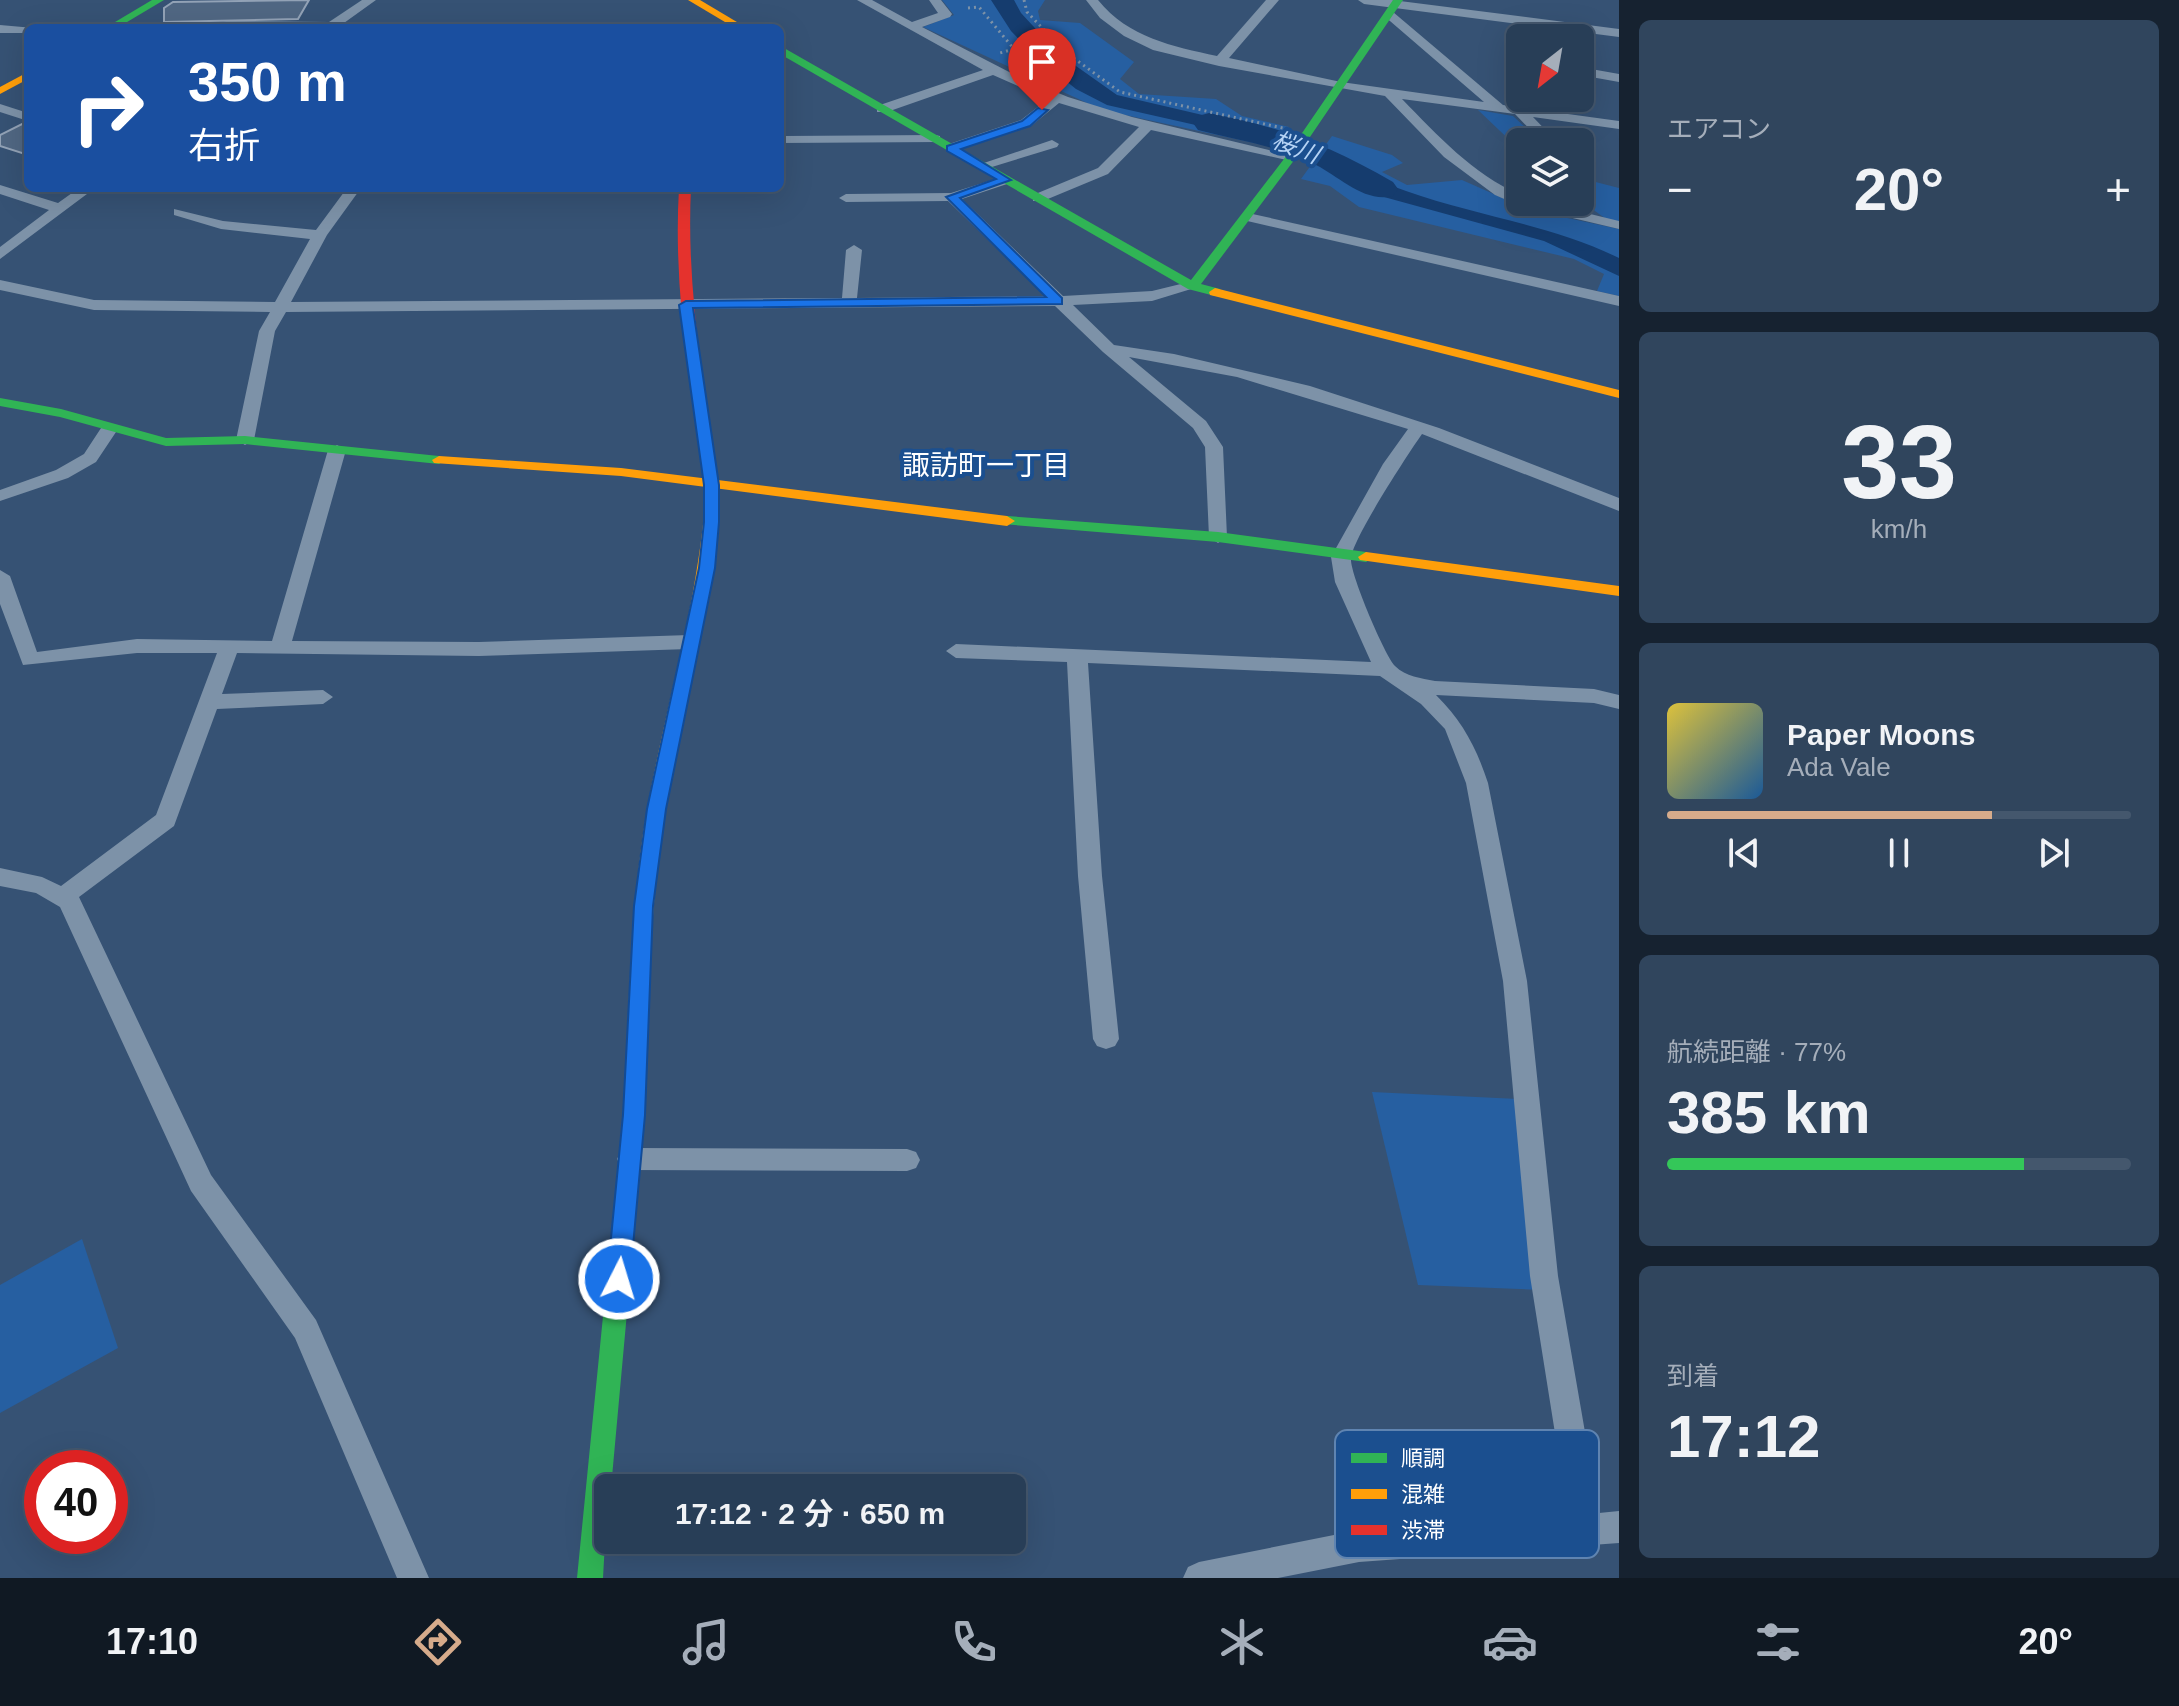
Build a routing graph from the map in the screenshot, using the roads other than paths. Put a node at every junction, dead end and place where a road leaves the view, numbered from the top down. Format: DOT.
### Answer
graph roads {
  1 [pos="159,0"];
  2 [pos="370,0"];
  3 [pos="693,0"];
  4 [pos="863,0"];
  5 [pos="935,0"];
  6 [pos="1092,0"];
  7 [pos="1273,0"];
  8 [pos="1364,0"];
  9 [pos="1394,7"];
  10 [pos="1502,19"];
  11 [pos="117,24"];
  12 [pos="334,24"];
  13 [pos="735,24"];
  14 [pos="1508,24"];
  15 [pos="912,26"];
  16 [pos="0,29"];
  17 [pos="24,29"];
  18 [pos="1619,33"];
  19 [pos="784,52"];
  20 [pos="1219,62"];
  21 [pos="997,69"];
  22 [pos="1594,74"];
  23 [pos="24,77"];
  24 [pos="1619,78"];
  25 [pos="1341,86"];
  26 [pos="0,91"];
  27 [pos="1389,93"];
  28 [pos="1058,97"];
  29 [pos="0,108"];
  30 [pos="882,109"];
  31 [pos="1500,109"];
  32 [pos="1506,110"];
  33 [pos="1520,112"];
  34 [pos="1526,112"];
  35 [pos="24,116"];
  36 [pos="1148,125"];
  37 [pos="1619,125"];
  38 [pos="1536,128"];
  39 [pos="784,140"];
  40 [pos="943,144"];
  41 [pos="1052,144"];
  42 [pos="1292,156"];
  43 [pos="982,166"];
  44 [pos="1005,180"];
  45 [pos="0,189"];
  46 [pos="83,192"];
  47 [pos="351,192"];
  48 [pos="685,192"];
  49 [pos="1506,195"];
  50 [pos="952,197"];
  51 [pos="846,198"];
  52 [pos="1038,198"];
  53 [pos="60,209"];
  54 [pos="179,212"];
  55 [pos="1583,216"];
  56 [pos="1248,217"];
  57 [pos="1619,225"];
  58 [pos="320,235"];
  59 [pos="854,250"];
  60 [pos="0,254"];
  61 [pos="0,285"];
  62 [pos="1193,286"];
  63 [pos="1058,301"];
  64 [pos="1619,301"];
  65 [pos="849,303"];
  66 [pos="686,305"];
  67 [pos="281,309"];
  68 [pos="1109,349"];
  69 [pos="1619,394"];
  70 [pos="0,402"];
  71 [pos="109,429"];
  72 [pos="1417,429"];
  73 [pos="245,440"];
  74 [pos="337,450"];
  75 [pos="1619,482"];
  76 [pos="712,485"];
  77 [pos="0,496"];
  78 [pos="1616,504"];
  79 [pos="1218,537"];
  80 [pos="1341,557"];
  81 [pos="0,576"];
  82 [pos="1619,591"];
  83 [pos="689,642"];
  84 [pos="229,647"];
  85 [pos="280,647"];
  86 [pos="956,651"];
  87 [pos="1077,656"];
  88 [pos="1393,675"];
  89 [pos="323,697"];
  90 [pos="209,702"];
  91 [pos="1619,702"];
  92 [pos="0,877"];
  93 [pos="62,897"];
  94 [pos="1106,1039"];
  95 [pos="630,1159"];
  96 [pos="907,1160"];
  97 [pos="1570,1430"];
  98 [pos="1619,1527"];
  99 [pos="1599,1528"];
  100 [pos="1318,1566"];
  101 [pos="413,1578"];
  102 [pos="590,1578"];
  103 [pos="1199,1578"];
  1 -- 11 [label="main road"];
  2 -- 12 [label="street"];
  3 -- 13 [label="main road"];
  4 -- 15 [label="street"];
  5 -- 15 [label="street"];
  6 -- 20 [label="street"];
  7 -- 20 [label="street"];
  8 -- 9 [label="street"];
  9 -- 10 [label="street"];
  9 -- 25 [label="main road"];
  9 -- 31 [label="street"];
  10 -- 14 [label="street"];
  10 -- 18 [label="street"];
  15 -- 21 [label="street"];
  16 -- 17 [label="street"];
  19 -- 30 [label="main road"];
  20 -- 25 [label="street"];
  21 -- 28 [label="street"];
  21 -- 30 [label="street"];
  22 -- 24 [label="street"];
  23 -- 26 [label="main road"];
  25 -- 27 [label="street"];
  25 -- 42 [label="main road"];
  27 -- 31 [label="street"];
  27 -- 49 [label="street"];
  28 -- 36 [label="street"];
  28 -- 40 [label="street"];
  29 -- 35 [label="street"];
  30 -- 40 [label="main road"];
  31 -- 32 [label="street"];
  33 -- 38 [label="street"];
  34 -- 37 [label="street"];
  36 -- 42 [label="street"];
  36 -- 52 [label="street"];
  39 -- 40 [label="street"];
  40 -- 43 [label="main road"];
  41 -- 43 [label="street"];
  42 -- 56 [label="main road"];
  43 -- 44 [label="main road"];
  44 -- 50 [label="street"];
  44 -- 52 [label="main road"];
  45 -- 53 [label="street"];
  46 -- 53 [label="street"];
  47 -- 58 [label="street"];
  48 -- 66 [label="main road"];
  50 -- 51 [label="street"];
  50 -- 63 [label="street"];
  52 -- 62 [label="main road"];
  53 -- 60 [label="street"];
  54 -- 58 [label="street"];
  55 -- 57 [label="street"];
  56 -- 62 [label="main road"];
  56 -- 64 [label="street"];
  58 -- 67 [label="street"];
  59 -- 65 [label="street"];
  61 -- 67 [label="street"];
  62 -- 63 [label="street"];
  62 -- 69 [label="main road"];
  63 -- 65 [label="street"];
  63 -- 68 [label="street"];
  65 -- 66 [label="street"];
  66 -- 67 [label="street"];
  66 -- 76 [label="main road"];
  67 -- 73 [label="street"];
  68 -- 72 [label="street"];
  68 -- 79 [label="street"];
  70 -- 71 [label="main road"];
  71 -- 73 [label="main road"];
  71 -- 77 [label="street"];
  72 -- 78 [label="street"];
  72 -- 80 [label="street"];
  73 -- 74 [label="main road"];
  74 -- 76 [label="main road"];
  74 -- 85 [label="street"];
  75 -- 78 [label="street"];
  76 -- 79 [label="main road"];
  76 -- 83 [label="main road"];
  79 -- 80 [label="main road"];
  80 -- 82 [label="main road"];
  80 -- 88 [label="street"];
  81 -- 84 [label="street"];
  83 -- 85 [label="street"];
  83 -- 95 [label="main road"];
  84 -- 85 [label="street"];
  84 -- 90 [label="street"];
  86 -- 87 [label="street"];
  87 -- 88 [label="street"];
  87 -- 94 [label="street"];
  88 -- 91 [label="street"];
  88 -- 97 [label="street"];
  89 -- 90 [label="street"];
  90 -- 93 [label="street"];
  92 -- 93 [label="street"];
  93 -- 101 [label="street"];
  95 -- 96 [label="street"];
  95 -- 102 [label="main road"];
  98 -- 99 [label="street"];
  100 -- 103 [label="street"];
}
